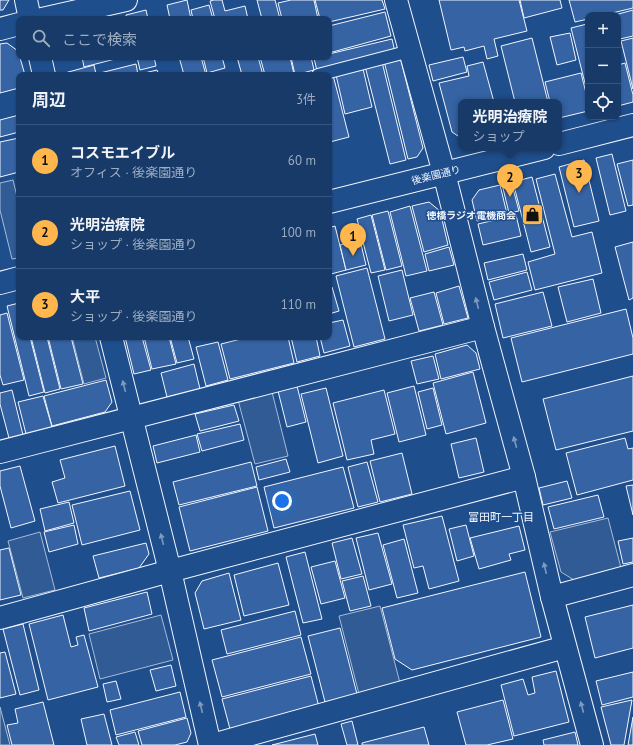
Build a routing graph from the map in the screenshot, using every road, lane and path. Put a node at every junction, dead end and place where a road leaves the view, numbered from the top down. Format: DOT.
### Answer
graph roads {
  1 [pos="26,0"];
  2 [pos="126,0"];
  3 [pos="396,0"];
  4 [pos="29,16"];
  5 [pos="55,16"];
  6 [pos="16,25"];
  7 [pos="0,29"];
  8 [pos="410,50"];
  9 [pos="41,60"];
  10 [pos="43,72"];
  11 [pos="329,72"];
  12 [pos="633,125"];
  13 [pos="562,143"];
  14 [pos="532,151"];
  15 [pos="444,174"];
  16 [pos="332,201"];
  17 [pos="16,279"];
  18 [pos="0,282"];
  19 [pos="483,327"];
  20 [pos="112,340"];
  21 [pos="131,417"];
  22 [pos="0,452"];
  23 [pos="524,477"];
  24 [pos="170,571"];
  25 [pos="633,575"];
  26 [pos="552,596"];
  27 [pos="0,618"];
  28 [pos="565,647"];
  29 [pos="211,745"];
  30 [pos="592,745"];
  1 -- 4 [label="street"];
  2 -- 5 [label="street"];
  3 -- 8 [label="street"];
  6 -- 7 [label="street"];
  8 -- 11 [label="lane"];
  8 -- 15 [label="street"];
  9 -- 10 [label="street"];
  12 -- 13 [label="street"];
  14 -- 15 [label="street, 後楽園通り"];
  15 -- 16 [label="street, 後楽園通り"];
  19 -- 15 [label="street, one-way"];
  17 -- 18 [label="street"];
  19 -- 21 [label="street"];
  23 -- 19 [label="street, one-way"];
  21 -- 20 [label="street, one-way"];
  21 -- 22 [label="street"];
  24 -- 21 [label="street, one-way"];
  23 -- 24 [label="street"];
  26 -- 23 [label="street, one-way"];
  24 -- 27 [label="street"];
  29 -- 24 [label="street, one-way"];
  25 -- 26 [label="street"];
  26 -- 28 [label="street"];
  28 -- 29 [label="street"];
  30 -- 28 [label="street, one-way"];
}
